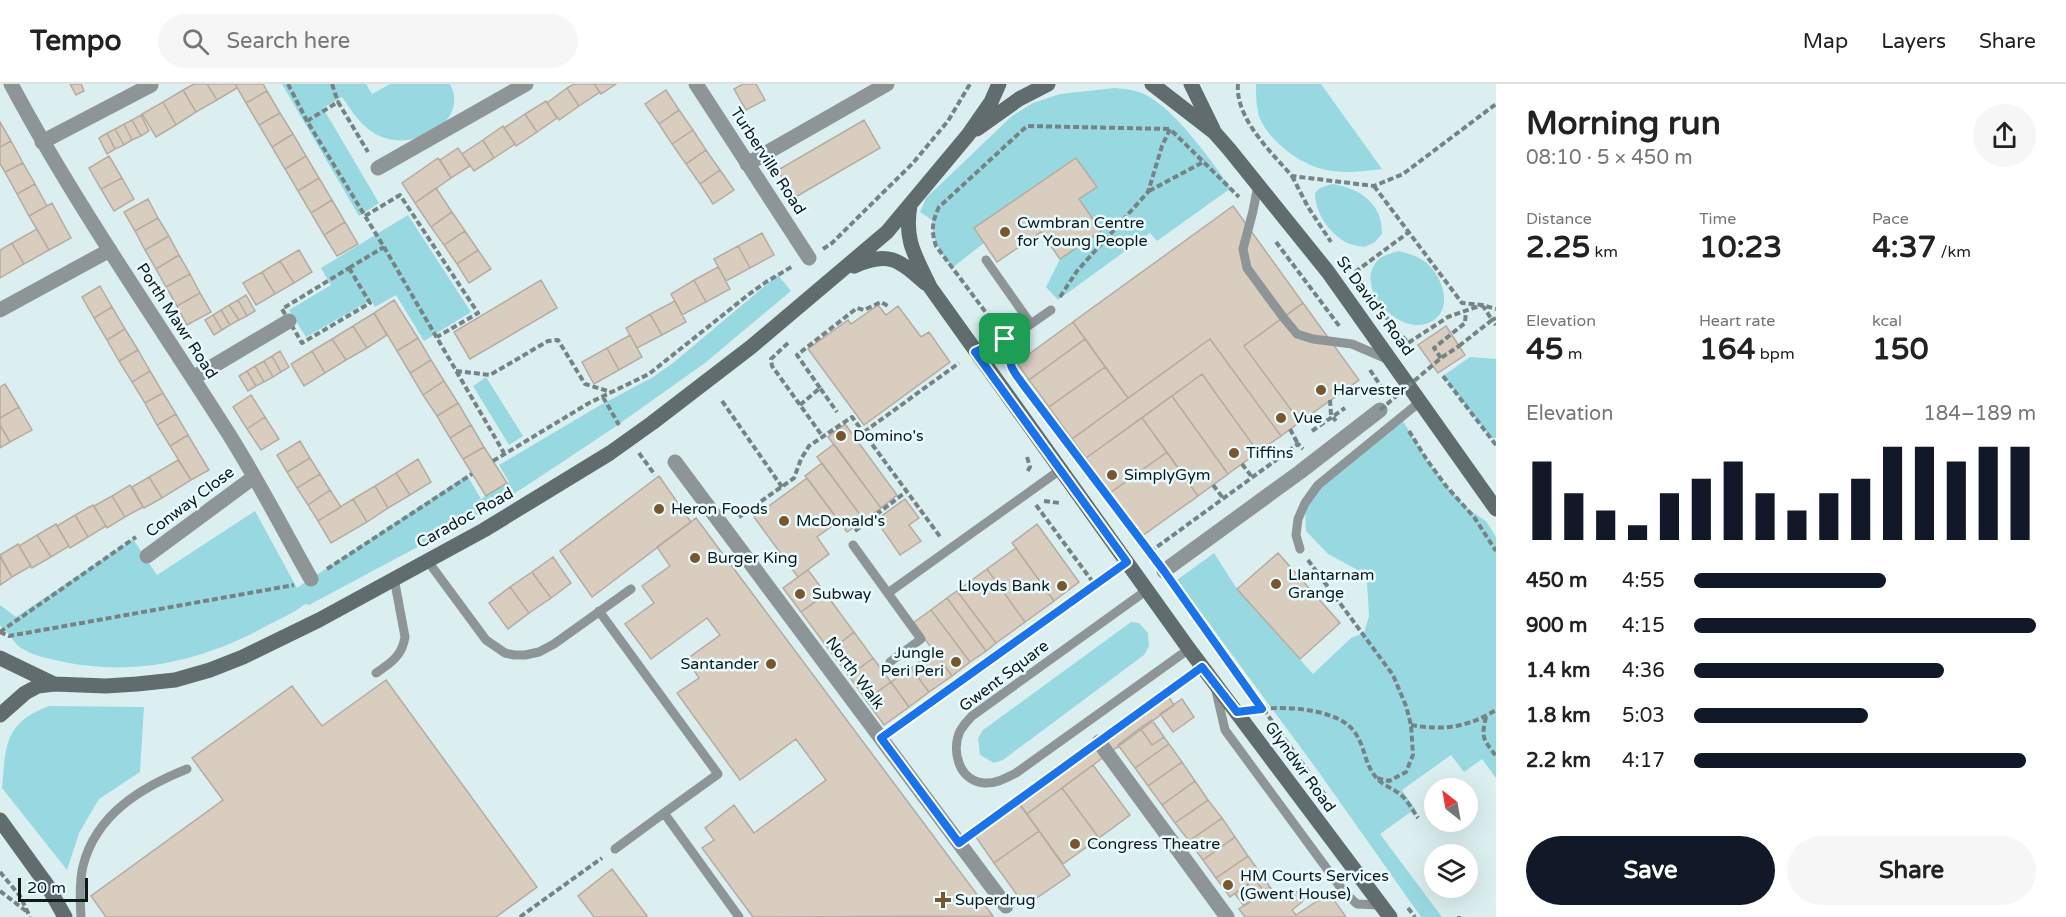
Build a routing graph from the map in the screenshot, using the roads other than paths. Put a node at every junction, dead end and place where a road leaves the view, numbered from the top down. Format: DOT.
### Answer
graph roads {
  1 [pos="11,84"];
  2 [pos="526,84"];
  3 [pos="696,84"];
  4 [pos="887,84"];
  5 [pos="999,84"];
  6 [pos="1048,84"];
  7 [pos="1152,84"];
  8 [pos="1191,84"];
  9 [pos="151,85"];
  10 [pos="1214,132"];
  11 [pos="968,135"];
  12 [pos="42,142"];
  13 [pos="747,164"];
  14 [pos="378,168"];
  15 [pos="1258,185"];
  16 [pos="910,205"];
  17 [pos="110,250"];
  18 [pos="809,258"];
  19 [pos="986,260"];
  20 [pos="843,271"];
  21 [pos="930,287"];
  22 [pos="0,310"];
  23 [pos="1051,310"];
  24 [pos="289,321"];
  25 [pos="1031,324"];
  26 [pos="975,352"];
  27 [pos="1392,361"];
  28 [pos="193,378"];
  29 [pos="1421,401"];
  30 [pos="1380,410"];
  31 [pos="675,462"];
  32 [pos="1060,470"];
  33 [pos="254,477"];
  34 [pos="1496,509"];
  35 [pos="853,545"];
  36 [pos="1300,549"];
  37 [pos="147,556"];
  38 [pos="427,560"];
  39 [pos="1164,571"];
  40 [pos="394,578"];
  41 [pos="311,579"];
  42 [pos="631,589"];
  43 [pos="1147,590"];
  44 [pos="888,593"];
  45 [pos="599,611"];
  46 [pos="1189,649"];
  47 [pos="0,658"];
  48 [pos="890,662"];
  49 [pos="376,673"];
  50 [pos="1214,683"];
  51 [pos="54,684"];
  52 [pos="0,715"];
  53 [pos="1100,742"];
  54 [pos="187,769"];
  55 [pos="664,813"];
  56 [pos="0,820"];
  57 [pos="615,849"];
  58 [pos="1379,905"];
  59 [pos="1006,906"];
  60 [pos="65,917"];
  61 [pos="81,917"];
  62 [pos="739,917"];
  63 [pos="1227,917"];
  64 [pos="1390,917"];
  1 -- 12 [label="street, Porth Mawr Road"];
  2 -- 14 [label="street"];
  3 -- 13 [label="street, Turberville Road"];
  4 -- 13 [label="street"];
  5 -- 11 [label="street, Caradoc Road"];
  6 -- 11 [label="street, Caradoc Road"];
  7 -- 10 [label="street, St David's Road"];
  8 -- 10 [label="street, St David's Road"];
  9 -- 12 [label="street"];
  10 -- 15 [label="street, St David's Road"];
  11 -- 16 [label="street, Caradoc Road"];
  12 -- 17 [label="street, Porth Mawr Road"];
  13 -- 18 [label="street, Turberville Road"];
  15 -- 27 [label="street, St David's Road"];
  15 -- 27 [label="lane"];
  16 -- 20 [label="street, Caradoc Road"];
  16 -- 21 [label="street"];
  17 -- 22 [label="street"];
  17 -- 28 [label="street, Porth Mawr Road"];
  19 -- 25 [label="lane"];
  20 -- 21 [label="street, Caradoc Road"];
  20 -- 38 [label="street, Caradoc Road"];
  21 -- 26 [label="street, Glyndwr Road"];
  23 -- 25 [label="lane"];
  24 -- 28 [label="street"];
  25 -- 26 [label="lane"];
  26 -- 32 [label="street, Glyndwr Road"];
  27 -- 29 [label="street, St David's Road"];
  28 -- 33 [label="street, Porth Mawr Road"];
  29 -- 34 [label="street, St David's Road"];
  29 -- 36 [label="lane"];
  30 -- 39 [label="street"];
  31 -- 59 [label="street, North Walk"];
  32 -- 43 [label="street, Glyndwr Road"];
  32 -- 44 [label="lane"];
  33 -- 37 [label="street, Conway Close"];
  33 -- 41 [label="street, Porth Mawr Road"];
  35 -- 44 [label="lane"];
  38 -- 40 [label="street, Caradoc Road"];
  38 -- 45 [label="lane"];
  40 -- 49 [label="lane"];
  40 -- 51 [label="street, Caradoc Road"];
  42 -- 45 [label="lane"];
  43 -- 46 [label="street, Glyndwr Road"];
  43 -- 46 [label="lane, Gwent Square"];
  44 -- 48 [label="lane"];
  45 -- 55 [label="lane"];
  46 -- 50 [label="street, Glyndwr Road"];
  47 -- 51 [label="street"];
  50 -- 58 [label="street, Glyndwr Road"];
  50 -- 58 [label="lane"];
  51 -- 52 [label="street"];
  53 -- 63 [label="street"];
  54 -- 61 [label="lane"];
  55 -- 57 [label="lane"];
  55 -- 62 [label="lane"];
  56 -- 60 [label="street"];
  58 -- 64 [label="street, Glyndwr Road"];
}
